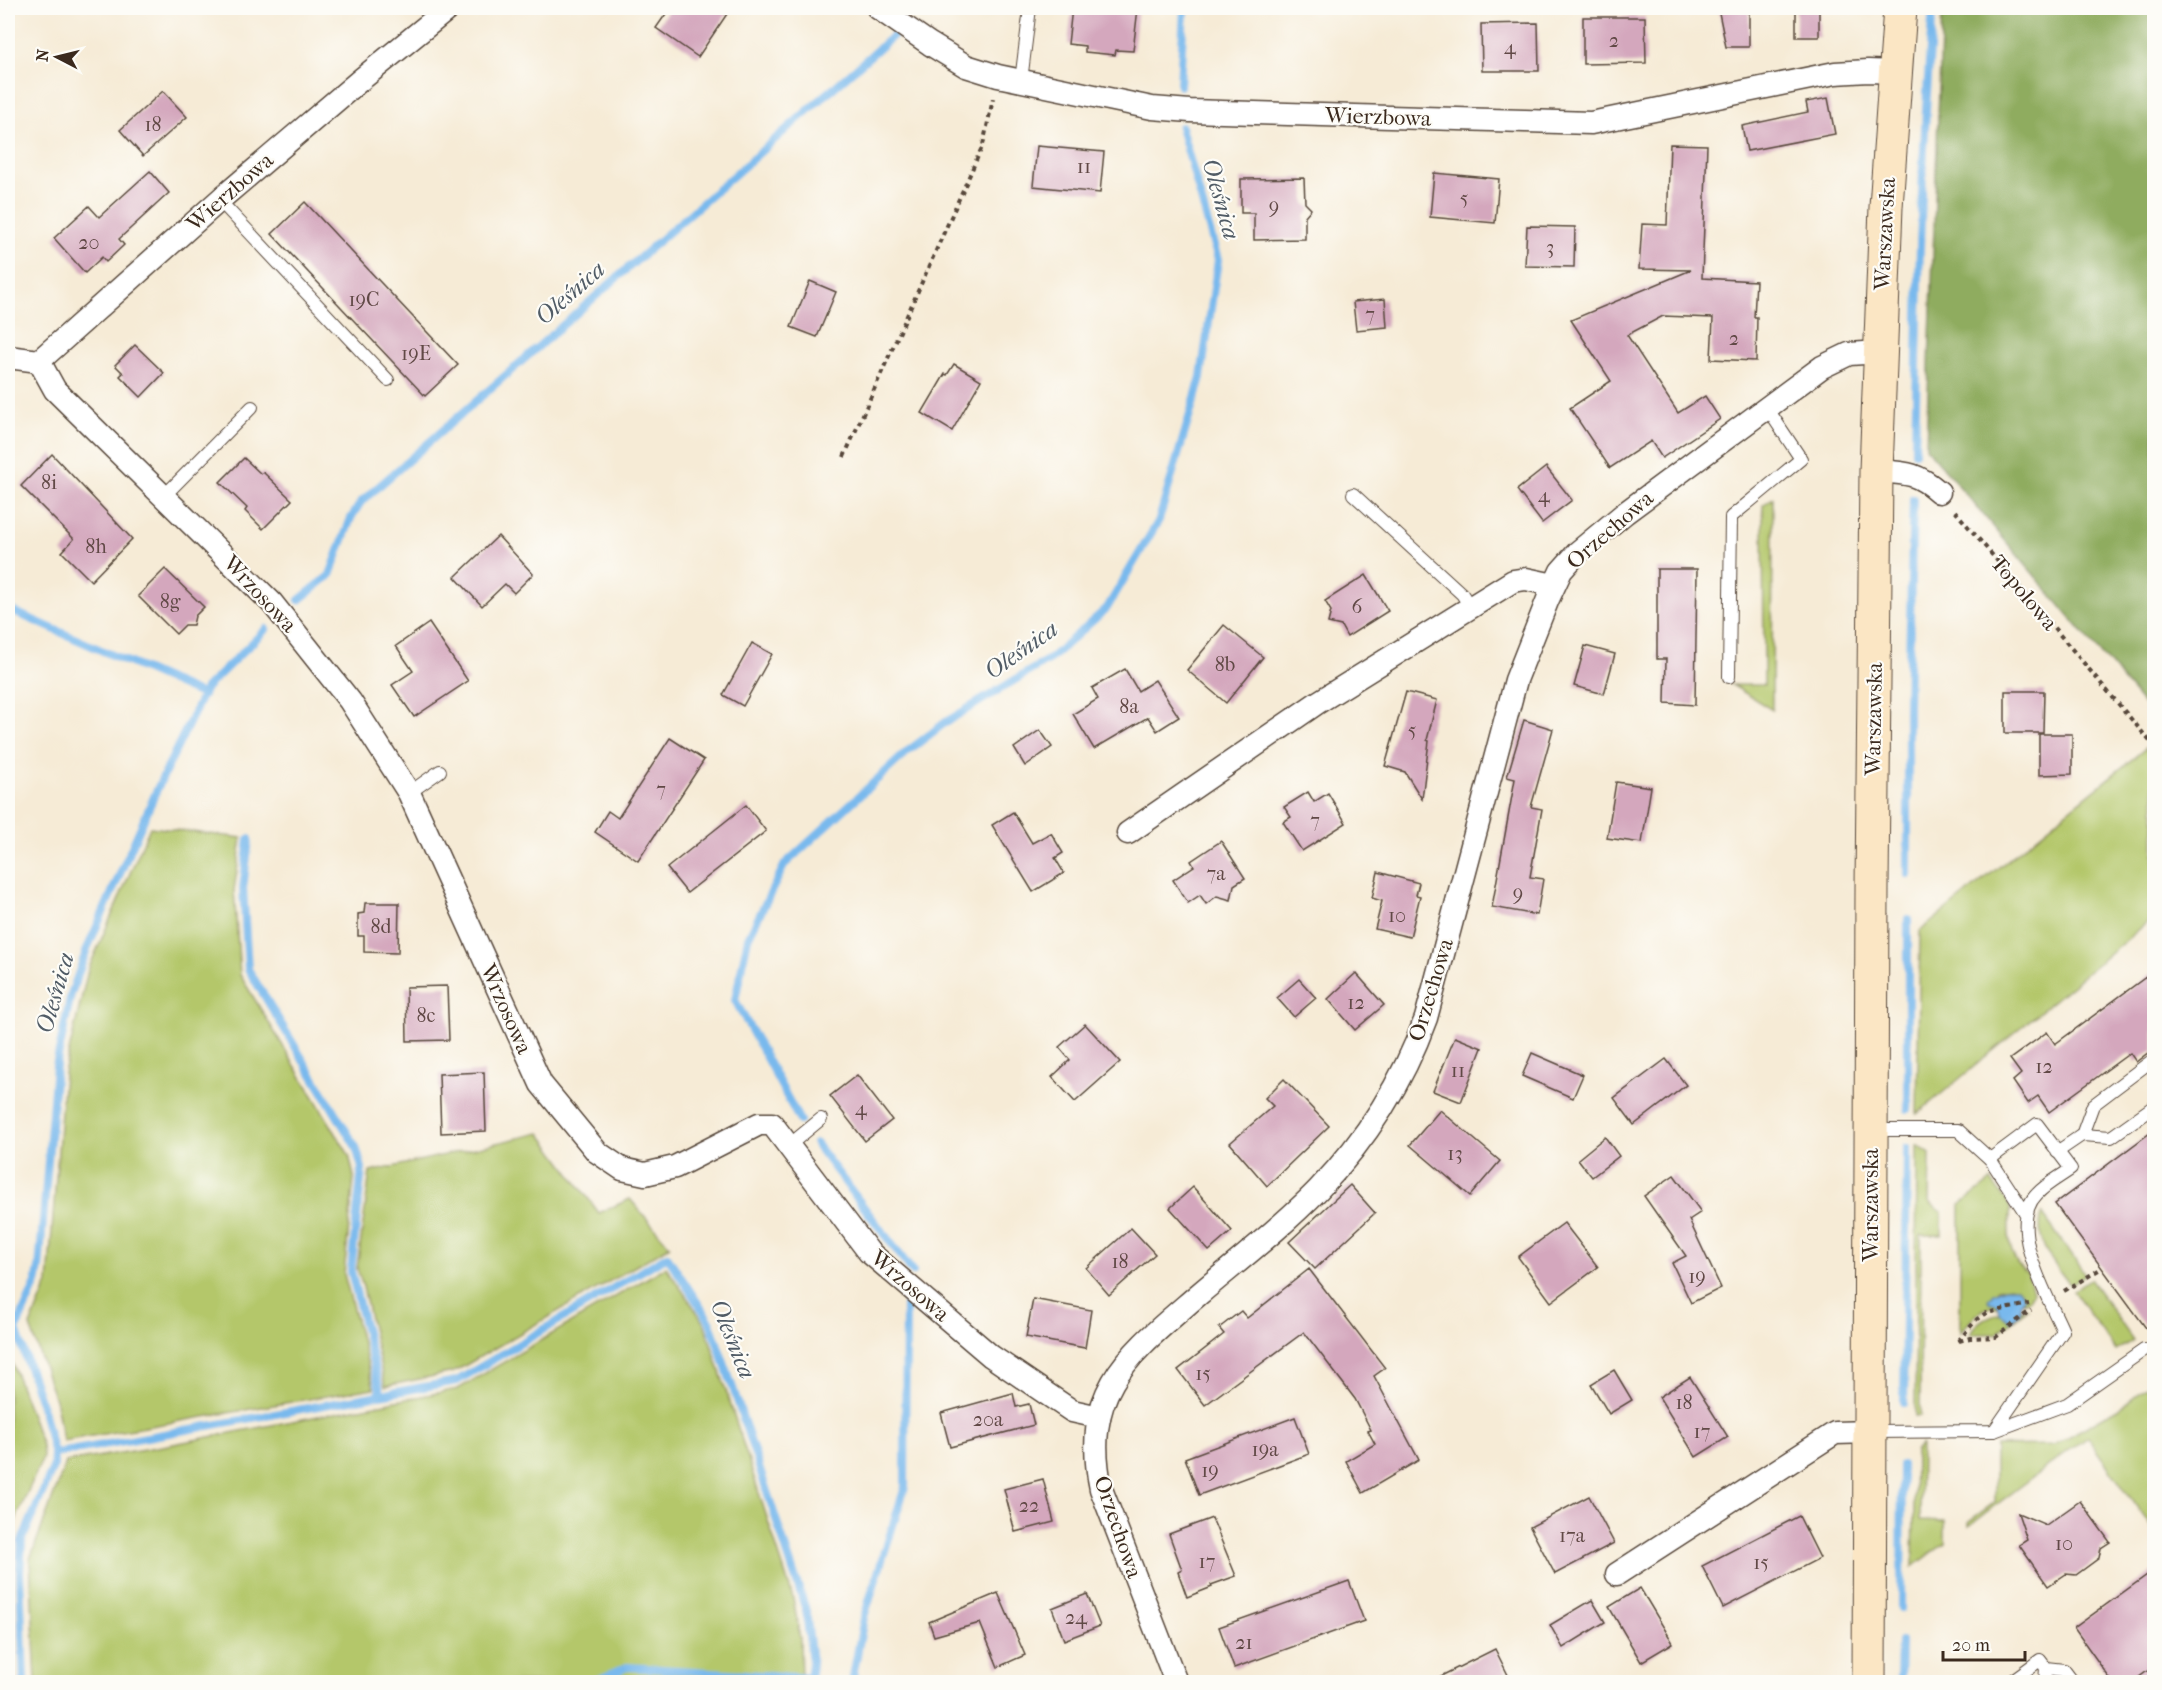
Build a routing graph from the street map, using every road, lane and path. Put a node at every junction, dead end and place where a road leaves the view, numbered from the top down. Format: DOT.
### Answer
graph roads {
  1 [pos="449,8"];
  2 [pos="878,8"];
  3 [pos="1030,8"];
  4 [pos="1900,8"];
  5 [pos="1895,72"];
  6 [pos="998,76"];
  7 [pos="1021,81"];
  8 [pos="219,200"];
  9 [pos="1880,352"];
  10 [pos="8,357"];
  11 [pos="39,361"];
  12 [pos="388,380"];
  13 [pos="252,407"];
  14 [pos="1767,408"];
  15 [pos="844,457"];
  16 [pos="1876,471"];
  17 [pos="1939,492"];
  18 [pos="1353,494"];
  19 [pos="164,496"];
  20 [pos="1554,585"];
  21 [pos="1471,608"];
  22 [pos="1729,677"];
  23 [pos="2154,746"];
  24 [pos="440,771"];
  25 [pos="409,793"];
  26 [pos="1128,833"];
  27 [pos="2154,1059"];
  28 [pos="2153,1107"];
  29 [pos="821,1119"];
  30 [pos="1871,1130"];
  31 [pos="2082,1135"];
  32 [pos="788,1147"];
  33 [pos="2057,1152"];
  34 [pos="1990,1159"];
  35 [pos="2026,1214"];
  36 [pos="2049,1297"];
  37 [pos="2026,1305"];
  38 [pos="2144,1350"];
  39 [pos="1099,1417"];
  40 [pos="1994,1431"];
  41 [pos="1871,1432"];
  42 [pos="1617,1574"];
  43 [pos="2046,1668"];
  44 [pos="1176,1683"];
  45 [pos="1869,1683"];
  46 [pos="2010,1683"];
  47 [pos="2045,1683"];
  48 [pos="2073,1683"];
  1 -- 8 [label="street, Wierzbowa"];
  2 -- 6 [label="street, Wierzbowa"];
  3 -- 7 [label="lane"];
  4 -- 5 [label="main road, Warszawska"];
  5 -- 7 [label="street, Wierzbowa"];
  5 -- 9 [label="main road, Warszawska"];
  6 -- 7 [label="street, Wierzbowa"];
  6 -- 15 [label="path"];
  8 -- 11 [label="street, Wierzbowa"];
  8 -- 12 [label="lane"];
  9 -- 14 [label="street, Orzechowa"];
  9 -- 16 [label="main road, Warszawska"];
  10 -- 11 [label="street"];
  11 -- 19 [label="street, Wrzosowa"];
  13 -- 19 [label="lane"];
  14 -- 20 [label="street, Orzechowa"];
  14 -- 22 [label="lane"];
  16 -- 17 [label="street"];
  16 -- 30 [label="main road, Warszawska"];
  17 -- 23 [label="path, Topolowa"];
  18 -- 21 [label="lane"];
  19 -- 25 [label="street, Wrzosowa"];
  20 -- 21 [label="street"];
  20 -- 39 [label="street, Orzechowa"];
  21 -- 26 [label="street"];
  24 -- 25 [label="lane"];
  25 -- 32 [label="street, Wrzosowa"];
  27 -- 31 [label="lane"];
  28 -- 31 [label="lane"];
  29 -- 32 [label="lane"];
  30 -- 34 [label="lane"];
  30 -- 41 [label="main road, Warszawska"];
  31 -- 33 [label="lane"];
  32 -- 39 [label="street, Wrzosowa"];
  33 -- 34 [label="lane"];
  33 -- 35 [label="lane"];
  34 -- 35 [label="lane"];
  35 -- 36 [label="lane"];
  36 -- 37 [label="path"];
  36 -- 40 [label="lane"];
  38 -- 40 [label="lane"];
  39 -- 44 [label="street, Orzechowa"];
  40 -- 41 [label="lane"];
  41 -- 42 [label="street"];
  41 -- 45 [label="main road, Warszawska"];
  43 -- 46 [label="lane"];
  43 -- 47 [label="lane"];
  43 -- 48 [label="lane"];
}
